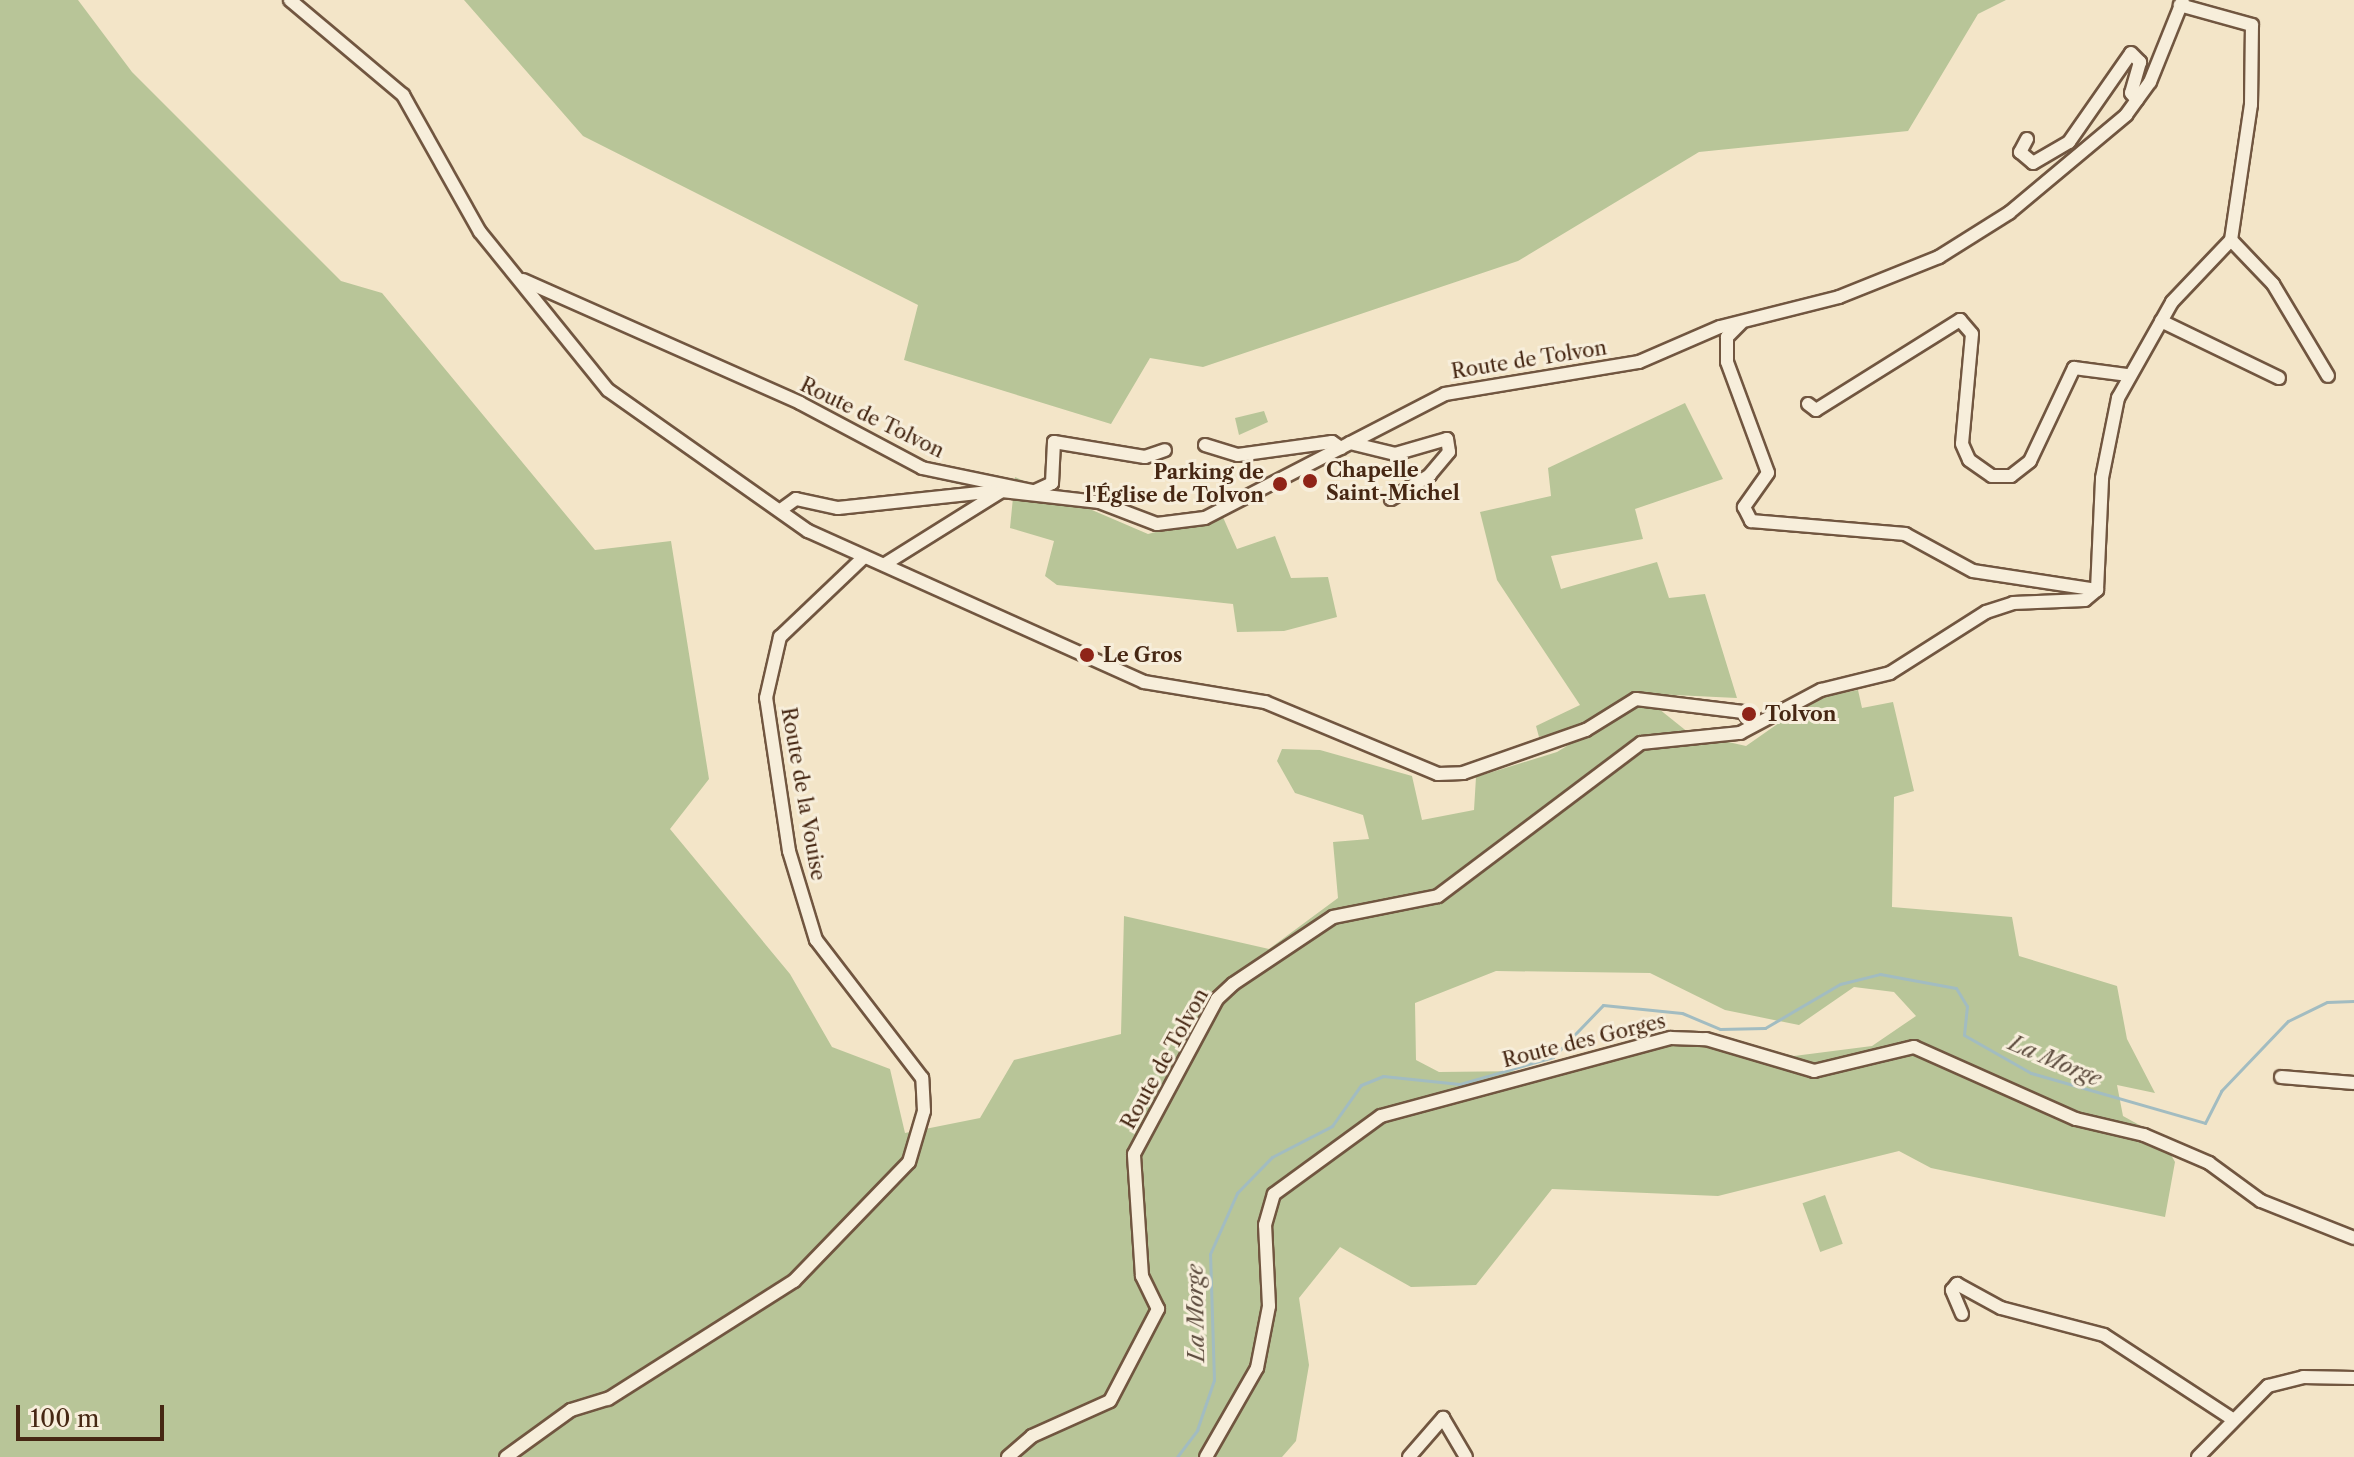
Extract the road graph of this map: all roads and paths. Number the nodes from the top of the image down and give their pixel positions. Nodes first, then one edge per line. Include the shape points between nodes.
1 (290, 0) edge
2 (2182, 3) edge
3 (2137, 100) junction
4 (2027, 139) dead end
5 (2231, 240) junction
6 (523, 280) junction
7 (1748, 319) junction
8 (2161, 321) junction
9 (2127, 375) junction
10 (2328, 376) dead end
11 (2279, 378) dead end
12 (1808, 404) dead end
13 (1205, 445) dead end
14 (1346, 446) junction
15 (1165, 450) dead end
16 (1002, 491) junction
17 (1033, 492) junction
18 (1391, 499) dead end
19 (782, 509) junction
20 (864, 557) junction
21 (885, 564) junction
22 (2097, 590) junction
23 (1754, 725) junction
24 (2281, 1077) dead end
25 (2354, 1083) edge
26 (2354, 1238) edge
27 (1962, 1314) dead end
28 (2354, 1378) edge
29 (2231, 1418) junction
30 (506, 1457) edge
31 (1008, 1457) edge
32 (1206, 1457) edge
33 (1409, 1457) edge
34 (1466, 1457) edge
35 (2198, 1457) edge

1 - 6 street, Route de Tolvon via 403,95 463,207
2 - 3 street, Route de Tolvon
2 - 5 street via 2252,25 2251,105
3 - 4 street via 2131,93 2140,62 2131,53 2069,142 2033,163 2020,152
3 - 7 street, Route de Tolvon via 2102,139 1979,235 1854,292
5 - 8 street
5 - 10 street via 2273,284
6 - 17 street, Route de Tolvon via 800,403 922,468 958,480 1013,482
6 - 19 street via 570,349 634,414
7 - 14 street, Route de Tolvon via 1639,362 1445,394
7 - 22 street via 1727,337 1727,362 1766,457 1768,473 1744,507 1751,521 1905,534 1973,571
8 - 9 street
8 - 11 street
9 - 12 street via 2074,368 2030,461 2011,476 1992,476 1969,460 1962,444 1972,334 1960,320 1816,410
9 - 22 street via 2102,478
13 - 14 street via 1238,455 1332,442
14 - 17 street, Route de Tolvon via 1205,518 1175,524
14 - 18 street via 1395,454 1447,439 1449,452 1430,475
15 - 17 street via 1145,457 1054,442 1052,483
16 - 17 street
16 - 19 street via 838,508 796,499
16 - 21 street
19 - 20 street via 808,531
20 - 21 street
20 - 30 street, Route de la Vouise via 780,637 766,698 805,909 834,971 916,1063 925,1095 917,1142 888,1192 794,1281
21 - 23 street via 1144,682 1265,702 1438,774 1463,773 1586,730 1636,699 1743,712
22 - 23 street via 2085,600 2013,603 1986,612 1890,673 1821,690
23 - 31 street, Route de Tolvon via 1740,733 1641,743 1438,896 1333,917 1217,999 1134,1154 1142,1276 1158,1309 1110,1401 1032,1436
24 - 25 street
26 - 32 street, Route des Gorges via 2261,1201 2196,1158 2076,1119 1914,1047 1814,1071 1706,1039 1671,1038 1381,1116 1274,1194 1265,1225 1269,1306 1257,1368
27 - 29 street via 1952,1290 1957,1284 2001,1308 2104,1335
28 - 29 street via 2303,1377 2268,1386
29 - 35 street
33 - 34 street via 1443,1418

